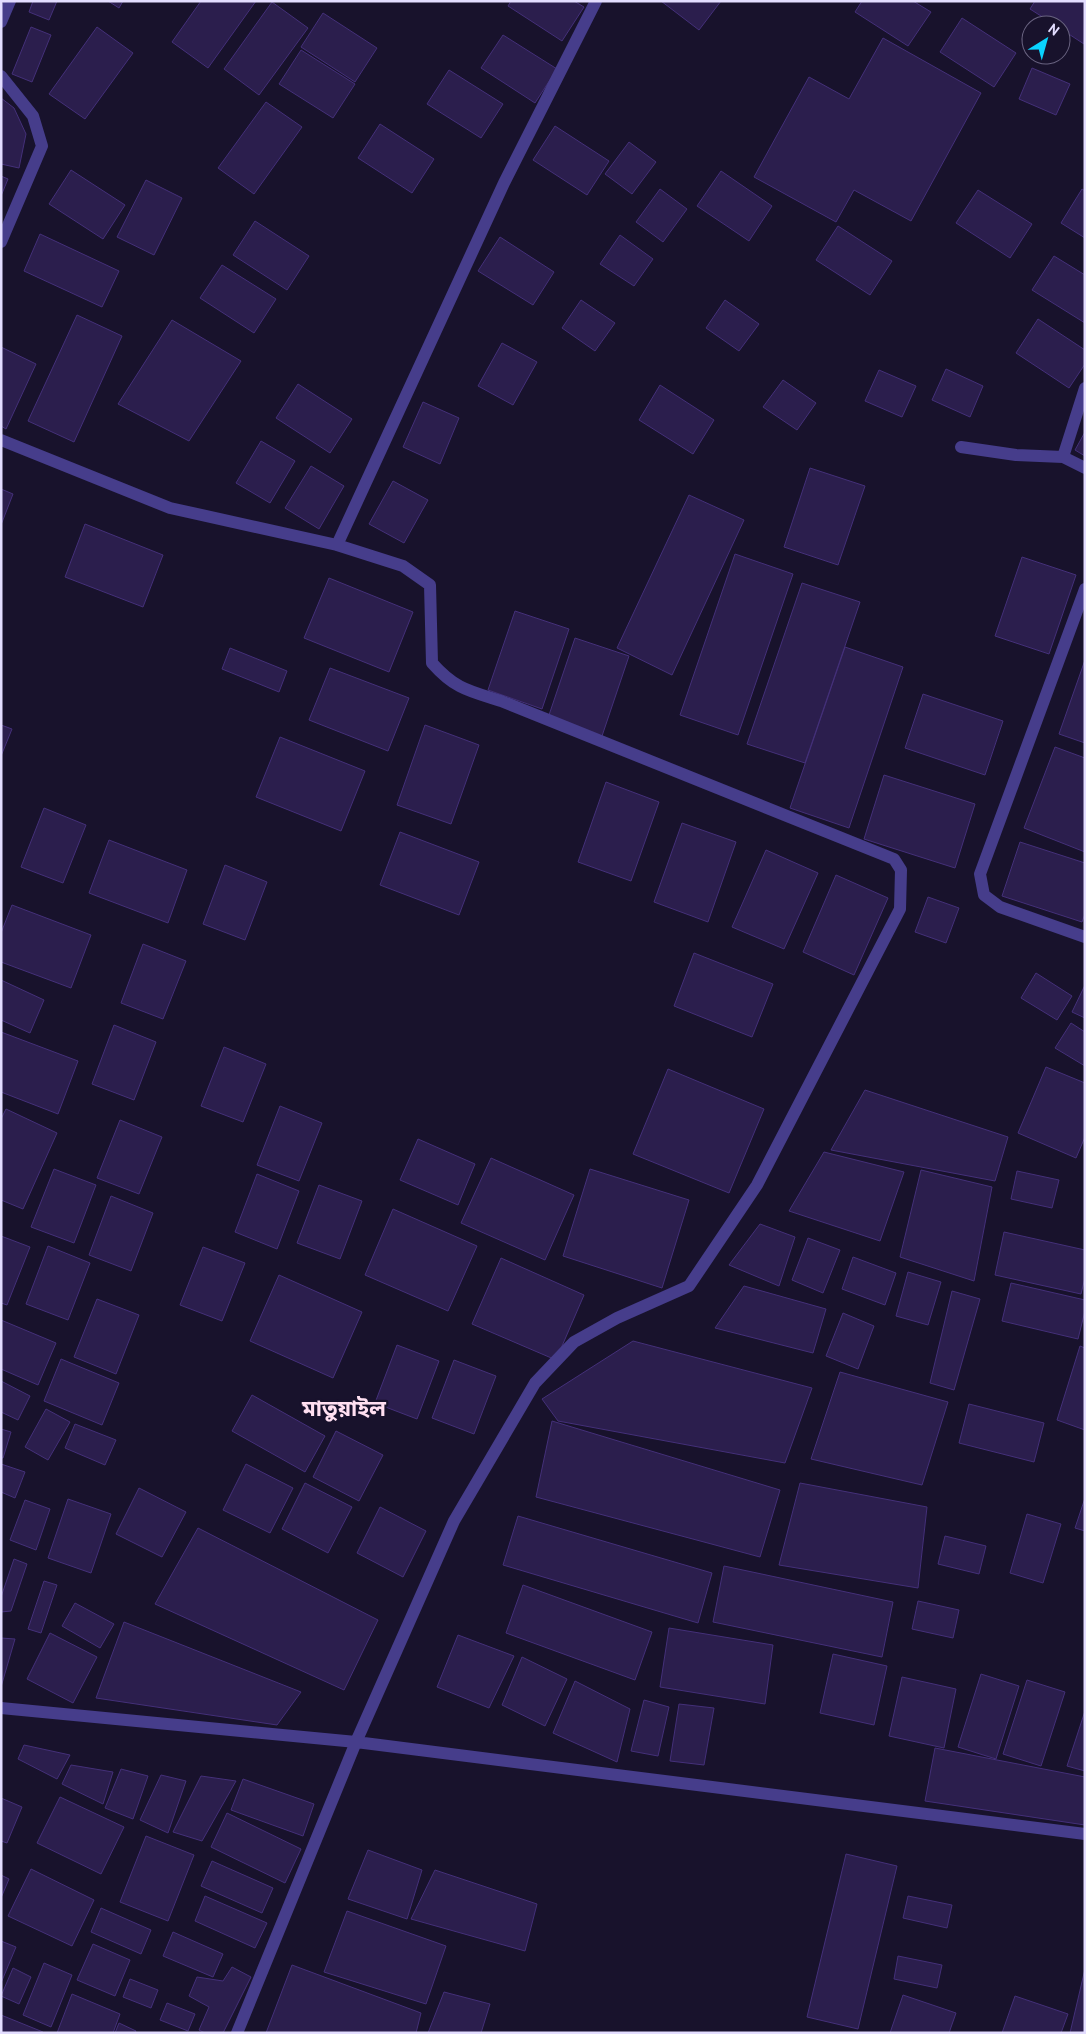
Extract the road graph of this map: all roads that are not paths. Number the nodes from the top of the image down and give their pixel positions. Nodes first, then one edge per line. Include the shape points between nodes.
1 (10, 1) edge
2 (596, 1) edge
3 (1, 22) edge
4 (1, 76) edge
5 (1, 242) edge
6 (1085, 388) edge
7 (1, 440) edge
8 (962, 447) dead end
9 (1063, 457) junction
10 (1085, 468) edge
11 (337, 545) junction
12 (1085, 589) edge
13 (1080, 617) edge
14 (1085, 938) edge
15 (1, 1708) edge
16 (356, 1742) junction
17 (1085, 1834) edge
18 (237, 2033) edge

1 - 3 street
2 - 11 street via 504,183
4 - 5 street via 33,116 42,146
6 - 9 street
7 - 11 street via 170,508
8 - 9 street via 1016,455
9 - 10 street
11 - 16 street via 403,566 430,585 432,663 447,679 464,690 501,701 894,859 901,870 902,886 900,909 757,1185 689,1286 617,1318 574,1342 535,1383 454,1521
12 - 13 street
13 - 14 street via 980,874 984,895 1000,907
15 - 16 street
16 - 17 street
16 - 18 street

